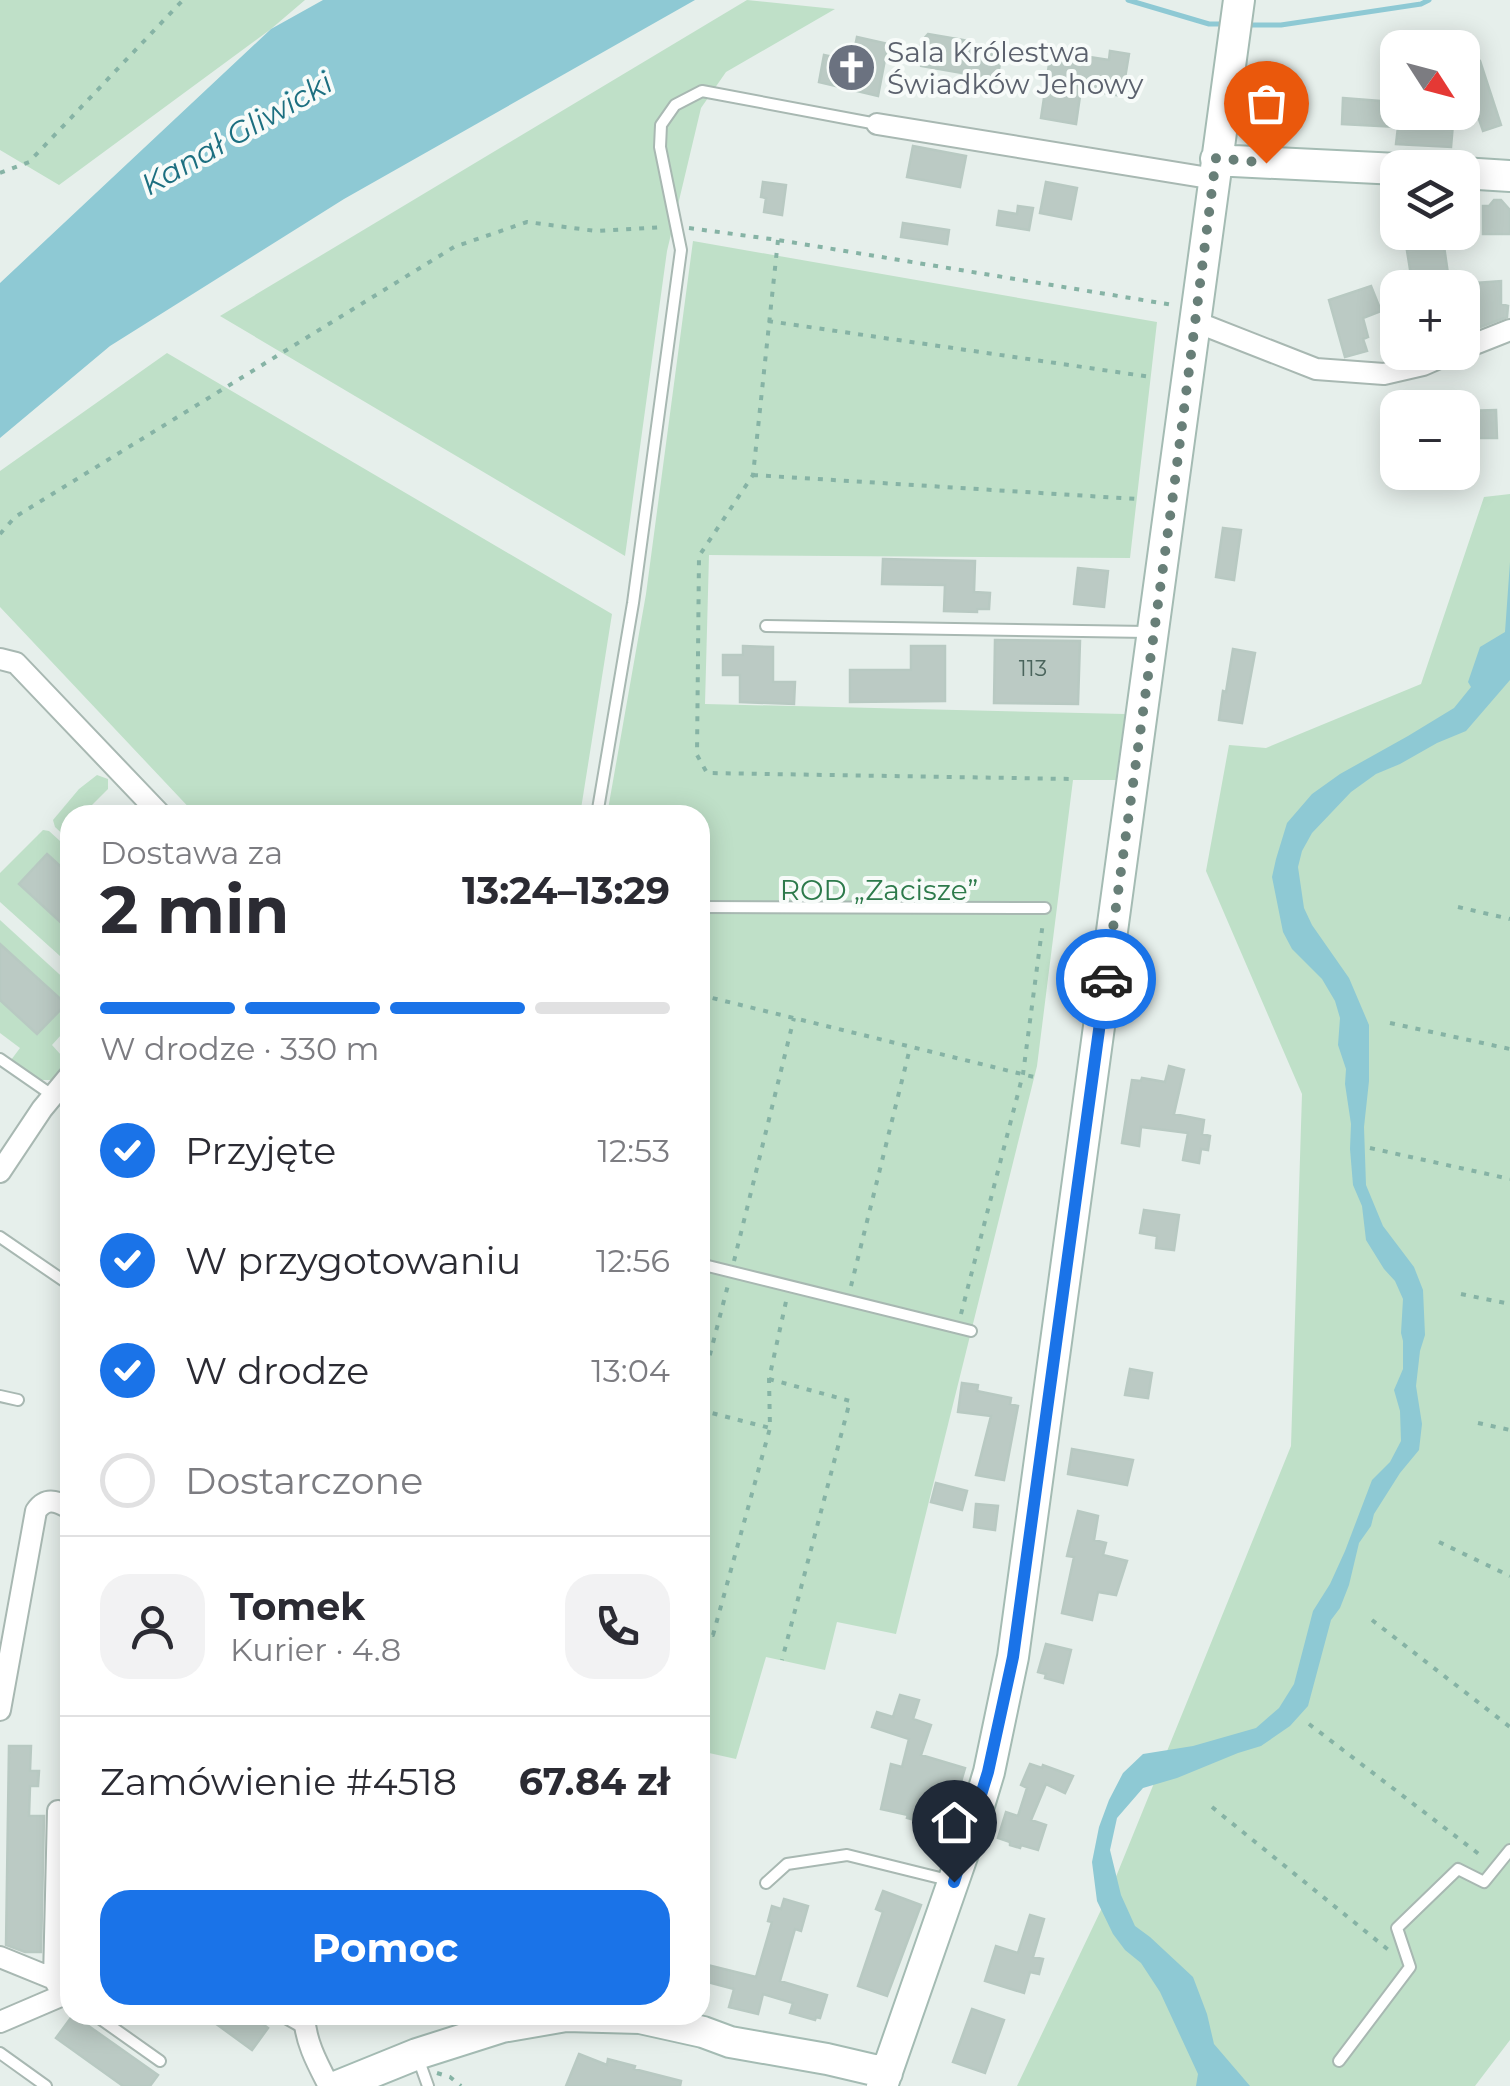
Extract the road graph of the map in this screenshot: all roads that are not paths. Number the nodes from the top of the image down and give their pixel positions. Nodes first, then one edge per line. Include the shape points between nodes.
1 (1239, 3) edge
2 (878, 124) joint
3 (1380, 167) edge
4 (1215, 169) junction
5 (1480, 174) edge
6 (1510, 176) edge
7 (1196, 316) junction
8 (1510, 330) edge
9 (1480, 342) edge
10 (1400, 370) edge
11 (766, 626) dead end
12 (1154, 632) junction
13 (8, 661) edge
14 (152, 805) edge
15 (599, 805) edge
16 (710, 907) edge
17 (1045, 908) road end
18 (0, 1058) edge
19 (60, 1086) edge
20 (52, 1094) junction
21 (0, 1172) edge
22 (0, 1237) edge
23 (710, 1266) edge
24 (60, 1278) edge
25 (971, 1331) dead end
26 (0, 1396) edge
27 (18, 1400) dead end
28 (60, 1504) edge
29 (0, 1710) edge
30 (58, 1811) dead end
31 (60, 1849) edge
32 (1510, 1850) edge
33 (954, 1882) junction
34 (766, 1883) dead end
35 (0, 1958) edge
36 (60, 1988) edge
37 (60, 1990) edge
38 (0, 2022) edge
39 (109, 2025) edge
40 (305, 2025) edge
41 (518, 2025) edge
42 (672, 2025) edge
43 (0, 2053) edge
44 (160, 2061) dead end
45 (1340, 2061) dead end
46 (427, 2064) junction
47 (885, 2080) edge
48 (46, 2086) edge
49 (328, 2086) edge
50 (338, 2086) edge
51 (428, 2086) edge

1 - 4 main road
2 - 4 street
2 - 15 lane via 702,91 675,104 662,125 660,147 681,250
3 - 4 main road via 1233,162
4 - 7 main road
5 - 6 main road
7 - 10 street via 1316,369
7 - 12 main road
8 - 9 street
11 - 12 lane
12 - 33 main road via 1013,1657
13 - 14 street
16 - 17 lane
18 - 20 lane
19 - 20 street
20 - 21 street
22 - 24 lane
23 - 25 lane
26 - 27 lane
28 - 29 street via 50,1501 36,1510
30 - 31 street
32 - 45 lane via 1484,1882 1458,1868 1397,1928 1410,1967
33 - 34 lane via 847,1855 786,1864
33 - 47 main road
35 - 36 street
37 - 38 street
39 - 44 lane
40 - 49 street
41 - 46 main road
42 - 47 main road via 827,2059
43 - 48 lane
46 - 50 main road
46 - 51 lane

